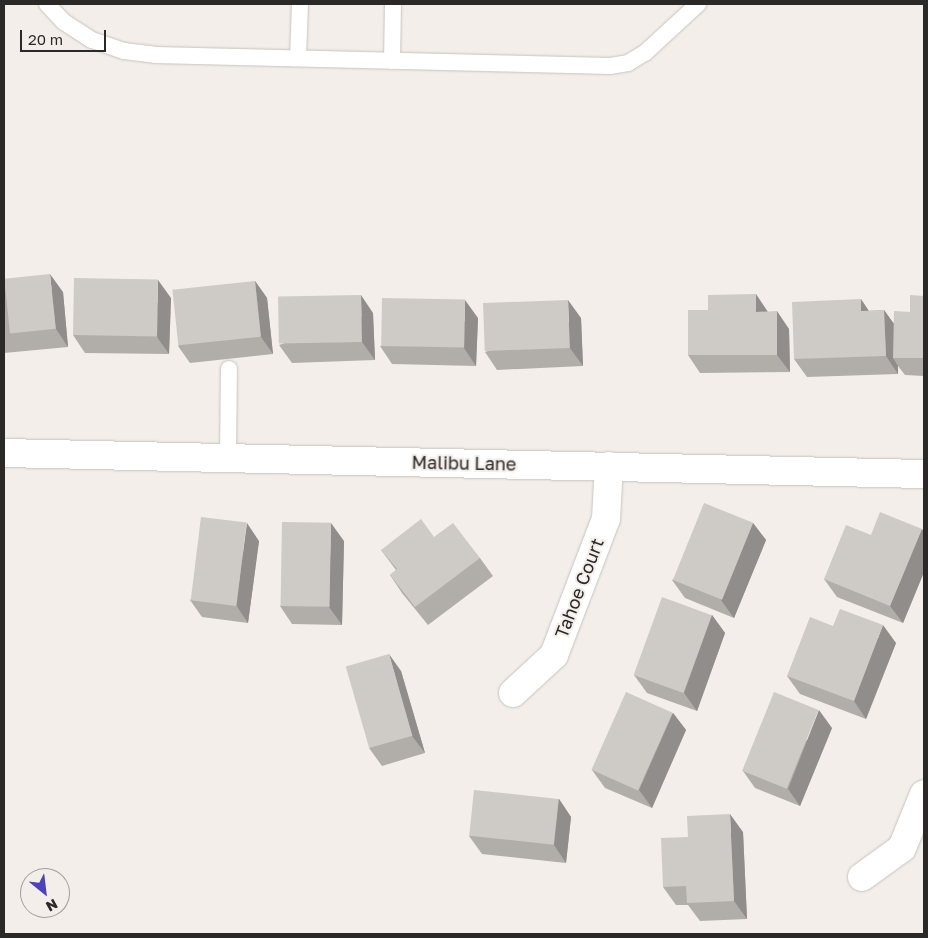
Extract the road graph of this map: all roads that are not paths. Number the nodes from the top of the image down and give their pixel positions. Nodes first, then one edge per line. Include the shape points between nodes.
1 (47, 4) edge
2 (300, 4) edge
3 (393, 4) edge
4 (698, 4) edge
5 (298, 58) junction
6 (392, 61) junction
7 (229, 369) dead end
8 (4, 453) edge
9 (228, 458) junction
10 (609, 466) junction
11 (924, 474) edge
12 (513, 693) dead end
13 (924, 794) edge
14 (862, 877) dead end

1 - 5 lane via 64,22 92,40 124,51 155,55
2 - 5 lane
3 - 6 lane
4 - 6 lane via 646,52 628,63 610,66
5 - 6 lane
7 - 9 lane
8 - 9 street, Malibu Lane
9 - 10 street, Malibu Lane
10 - 11 street, Malibu Lane
10 - 12 street, Tahoe Court via 606,519 554,655
13 - 14 street via 902,848

